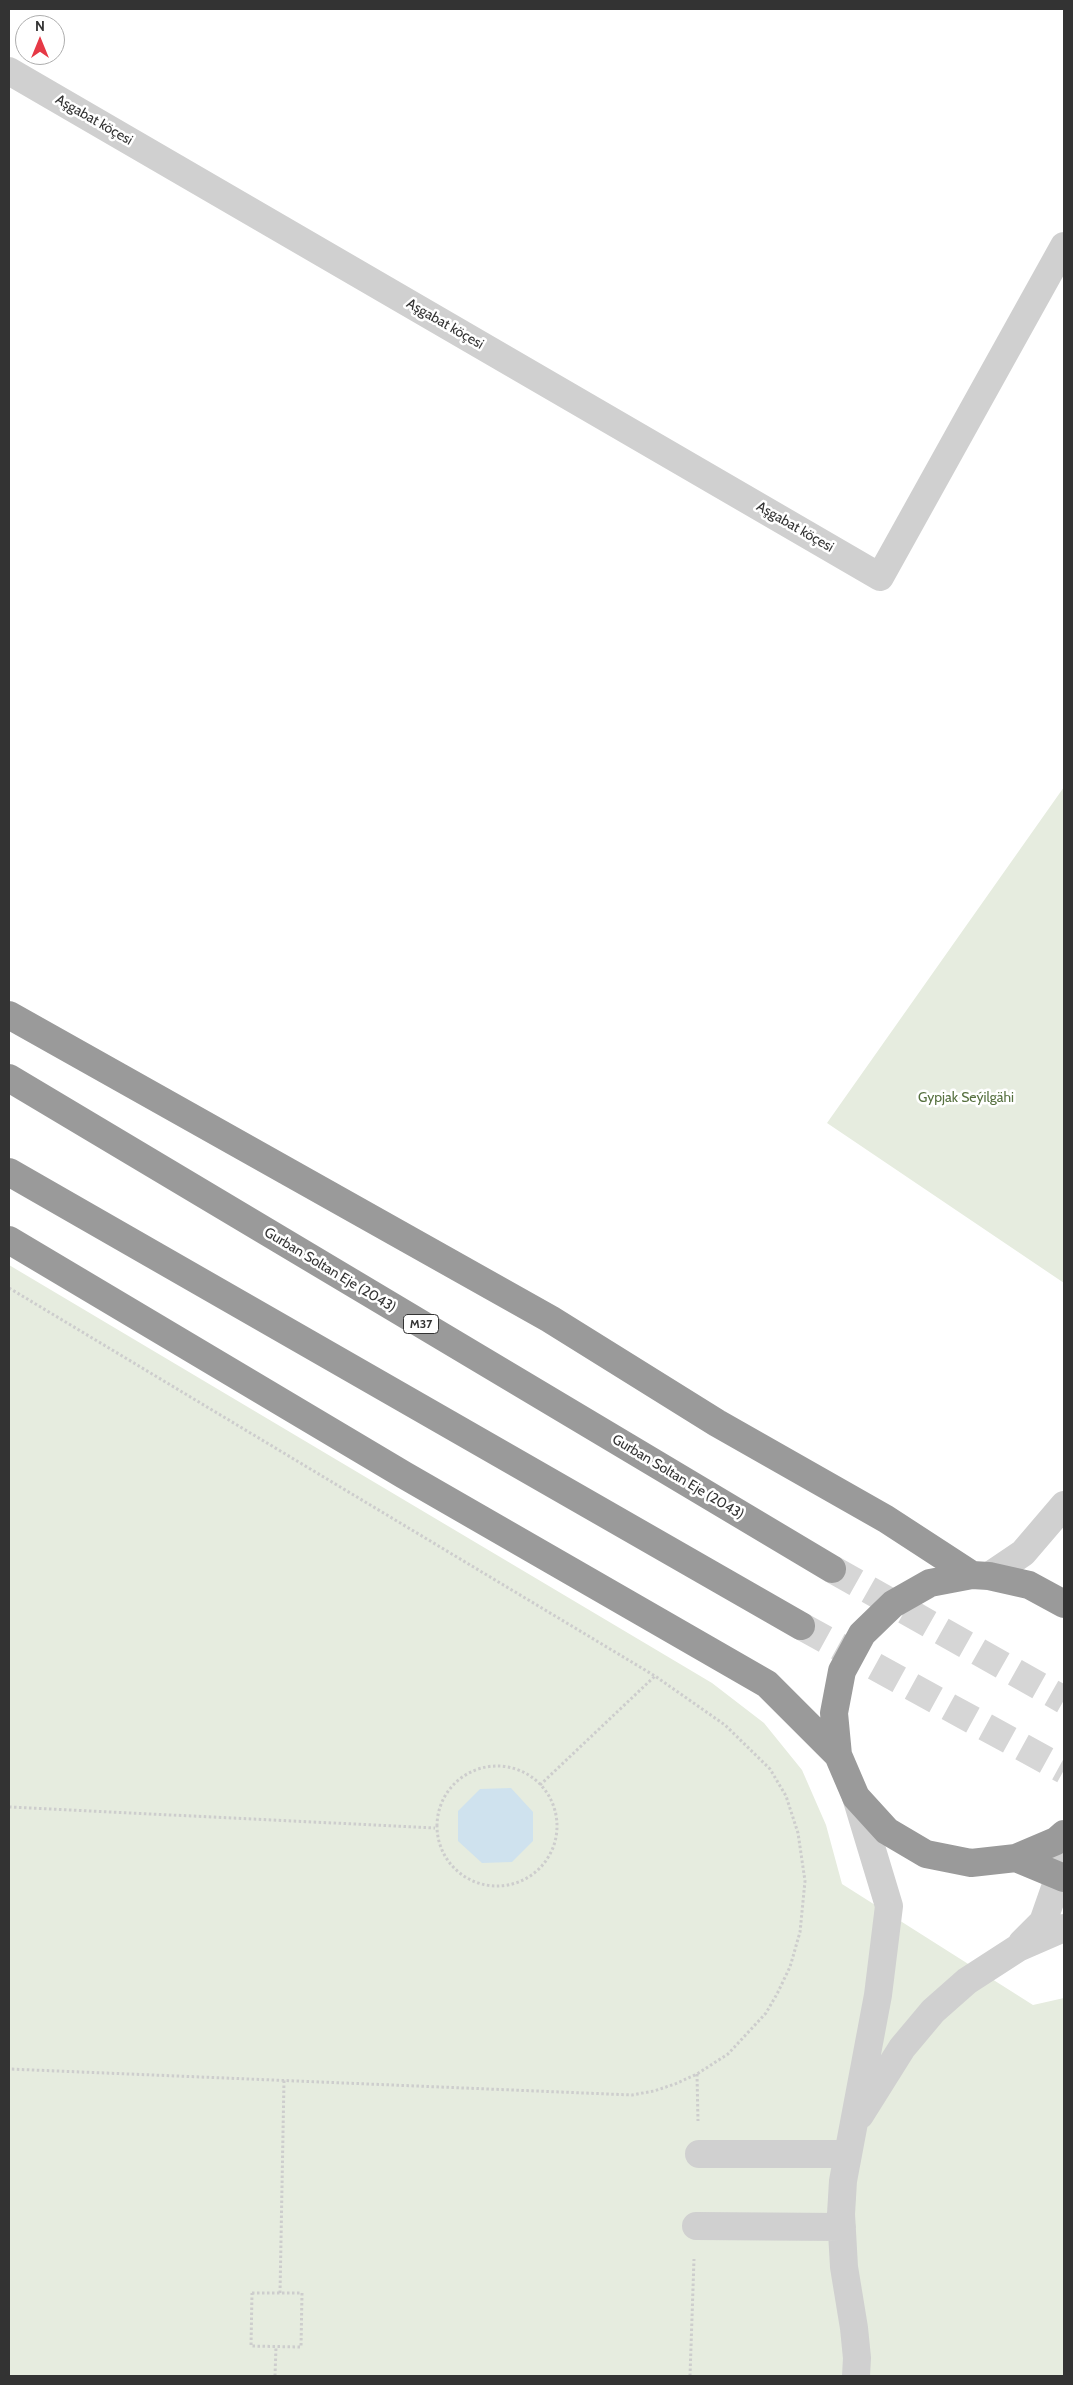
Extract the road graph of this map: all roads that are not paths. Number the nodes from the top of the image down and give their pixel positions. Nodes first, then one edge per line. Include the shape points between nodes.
1 (9, 71) edge
2 (1064, 246) edge
3 (9, 1015) edge
4 (9, 1078) edge
5 (9, 1172) edge
6 (9, 1240) edge
7 (1064, 1505) edge
8 (832, 1569) tunnel mouth
9 (980, 1576) junction
10 (1064, 1604) edge
11 (801, 1626) tunnel mouth
12 (838, 1755) junction
13 (856, 1797) junction
14 (1064, 1834) edge
15 (1016, 1858) junction
16 (1062, 1872) edge
17 (1064, 1928) edge
18 (1018, 1948) junction
19 (849, 2142) junction
20 (699, 2154) dead end
21 (696, 2226) dead end
22 (842, 2227) junction
23 (856, 2376) edge

1 - 2 street, Aşgabat köçesi via 880,577
3 - 9 highway via 550,1319 717,1423
4 - 8 highway, Gurban Soltan Eje (2043) / M37
5 - 11 highway
6 - 12 highway via 404,1475 767,1684
7 - 9 street via 1023,1553
9 - 10 highway via 1029,1584
9 - 12 highway via 930,1583 893,1604 862,1634 842,1671 834,1713
12 - 13 highway
13 - 15 highway via 887,1831 926,1854 971,1863
13 - 19 street via 889,1906 876,2004
14 - 15 highway via 1056,1841
15 - 16 highway
16 - 18 street via 1043,1922
17 - 18 street
18 - 19 street via 967,1981 933,2011 902,2048
19 - 20 street
19 - 22 street via 842,2181
21 - 22 street
22 - 23 street via 844,2267 857,2358

